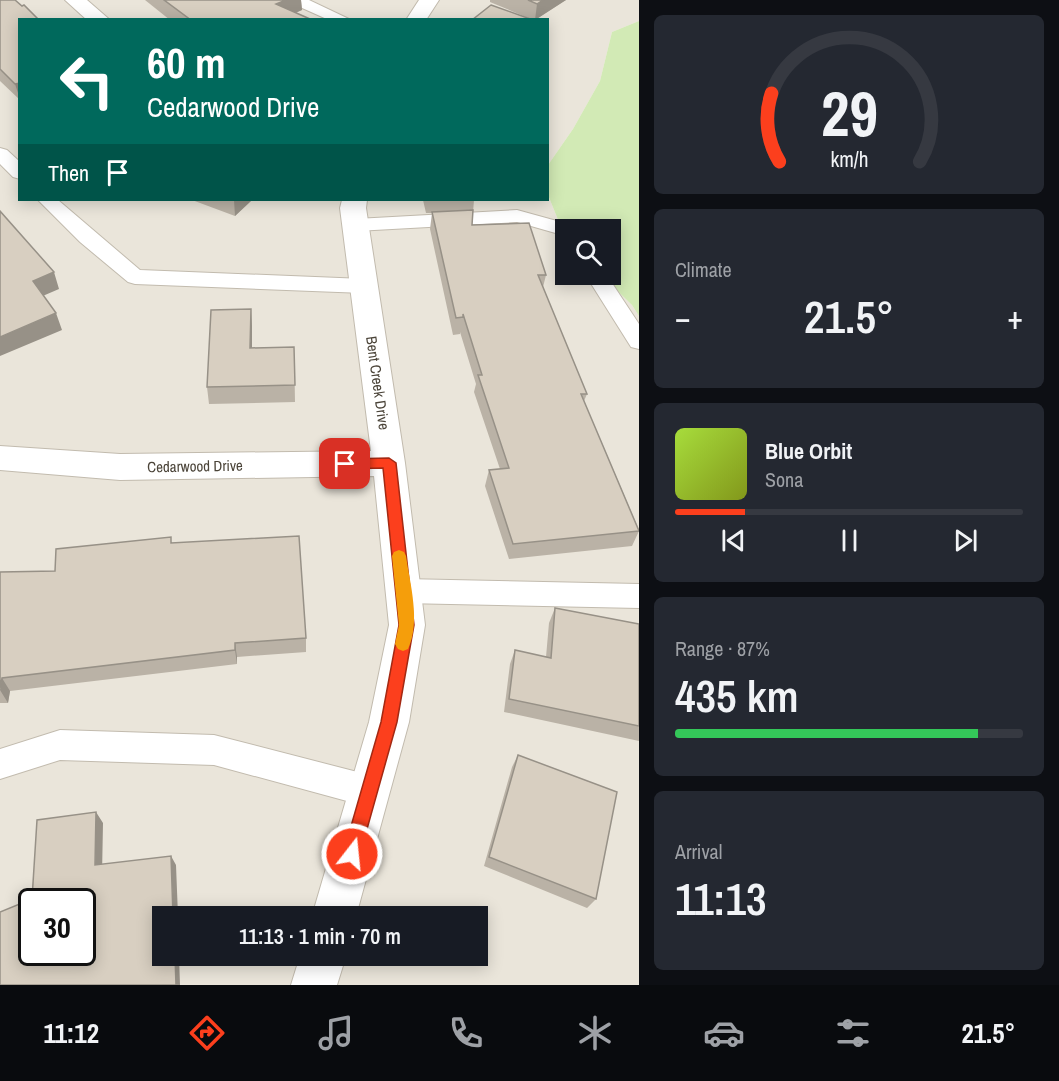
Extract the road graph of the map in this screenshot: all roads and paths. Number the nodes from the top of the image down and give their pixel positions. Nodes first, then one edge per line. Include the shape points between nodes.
1 (75, 0) edge
2 (296, 0) edge
3 (429, 0) edge
4 (98, 18) edge
5 (339, 18) edge
6 (417, 18) edge
7 (0, 154) edge
8 (18, 171) edge
9 (48, 201) edge
10 (355, 212) edge
11 (555, 226) edge
12 (602, 285) edge
13 (364, 286) junction
14 (639, 341) edge
15 (0, 458) edge
16 (389, 463) junction
17 (403, 591) junction
18 (639, 596) edge
19 (0, 764) edge
20 (369, 791) junction
21 (337, 906) edge
22 (320, 966) edge
23 (314, 985) edge

1 - 4 street
2 - 5 lane
3 - 6 street
7 - 8 lane
9 - 13 lane via 135,278
10 - 11 lane via 517,216
10 - 13 street, Bent Creek Drive
12 - 14 lane
13 - 16 street, Bent Creek Drive
15 - 16 street, Cedarwood Drive via 120,467
16 - 17 street, Bent Creek Drive
17 - 18 lane
17 - 20 street, Bent Creek Drive via 406,625 389,722
19 - 20 lane via 60,745 214,750
20 - 21 street, Bent Creek Drive
22 - 23 street

